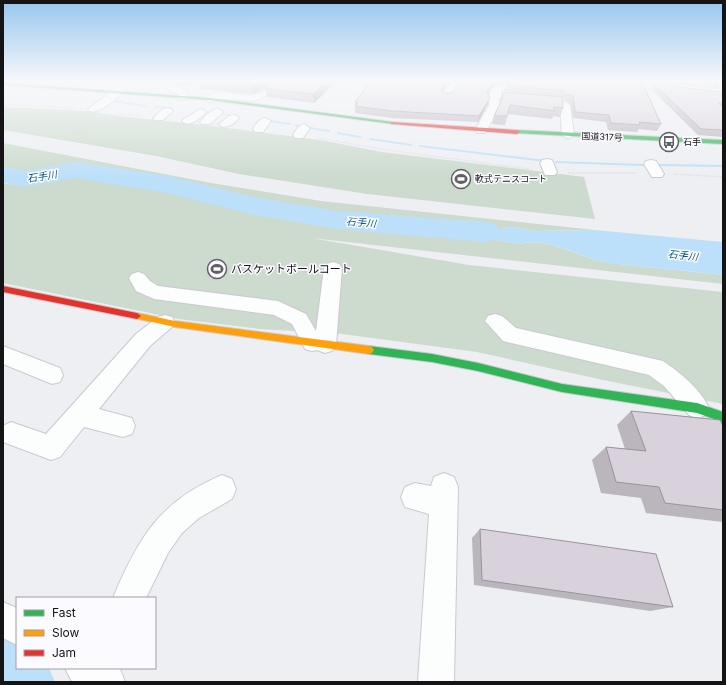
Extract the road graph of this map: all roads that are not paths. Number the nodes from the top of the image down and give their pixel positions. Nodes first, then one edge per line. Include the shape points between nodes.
1 (187, 114) edge
2 (215, 114) edge
3 (323, 114) edge
4 (490, 114) edge
5 (566, 114) edge
6 (174, 116) road end
7 (206, 122) dead end
8 (481, 130) junction
9 (568, 135) junction
10 (723, 142) edge
11 (333, 268) dead end
12 (138, 278) dead end
13 (3, 289) edge
14 (495, 321) dead end
15 (165, 322) junction
16 (319, 344) junction
17 (3, 355) edge
18 (52, 375) dead end
19 (697, 408) junction
20 (79, 415) junction
21 (723, 417) edge
22 (123, 426) dead end
23 (10, 434) dead end
24 (222, 489) dead end
25 (434, 496) dead end
26 (129, 597) edge
27 (3, 618) edge
28 (16, 627) edge
29 (85, 669) edge
30 (107, 682) edge
31 (436, 682) edge

1 - 6 street
2 - 7 street
3 - 8 main road, 国道317号 via 392,123
4 - 8 street
5 - 9 street
8 - 9 main road, 国道317号
9 - 10 main road, 国道317号
11 - 16 street
12 - 16 street via 143,286 154,292 278,308 299,319
13 - 15 main road
14 - 19 street via 510,335 655,367 672,380
15 - 16 main road
15 - 20 street via 143,340
16 - 19 main road via 432,358 478,366 562,388
17 - 18 street
19 - 21 main road
20 - 22 street
20 - 23 street via 51,448
24 - 26 street via 196,502 165,529
25 - 31 street
27 - 28 street
29 - 30 street

